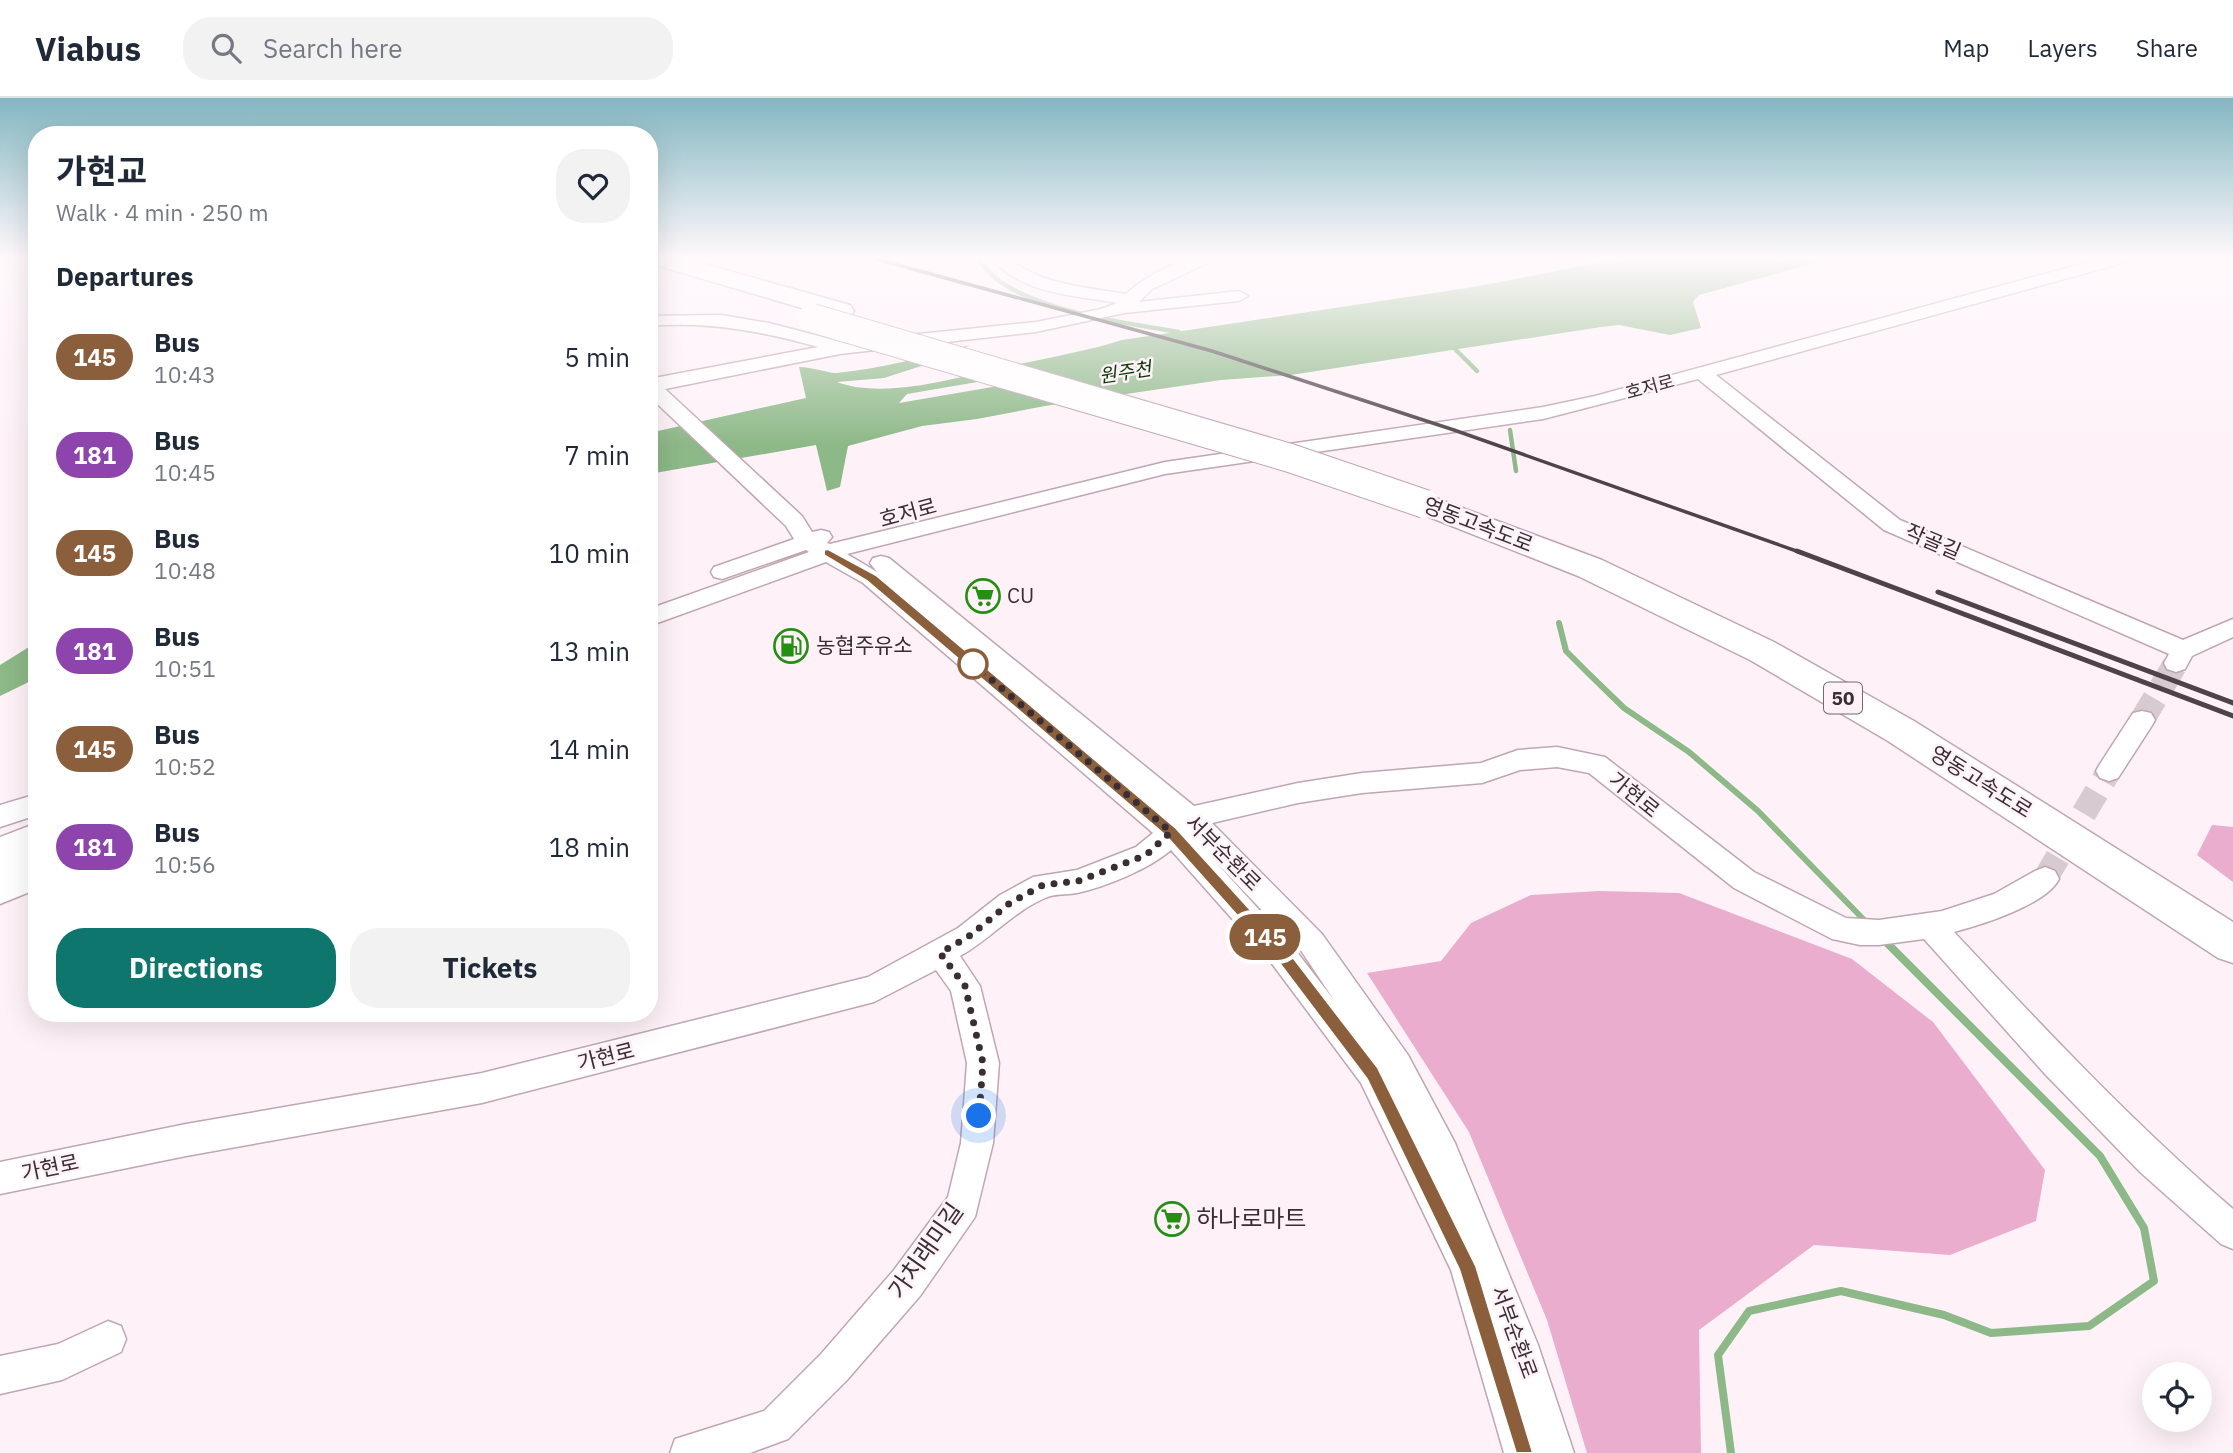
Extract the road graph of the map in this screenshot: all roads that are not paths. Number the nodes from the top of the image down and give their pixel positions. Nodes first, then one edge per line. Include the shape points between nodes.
1 (696, 320) edge
2 (820, 320) edge
3 (874, 320) edge
4 (1068, 320) edge
5 (1894, 320) edge
6 (840, 348) junction
7 (1702, 373) junction
8 (658, 384) edge
9 (658, 394) edge
10 (1165, 468) junction
11 (1438, 500) junction
12 (919, 526) junction
13 (828, 543) junction
14 (780, 570) junction
15 (879, 572) junction
16 (658, 606) edge
17 (658, 606) edge
18 (2233, 627) edge
19 (2142, 720) tunnel mouth
20 (2109, 771) tunnel mouth
21 (28, 807) edge
22 (0, 816) edge
23 (1180, 825) junction
24 (28, 837) edge
25 (0, 848) edge
26 (28, 858) edge
27 (0, 869) edge
28 (2045, 879) tunnel mouth
29 (28, 881) edge
30 (0, 892) edge
31 (2233, 916) edge
32 (1919, 928) junction
33 (2233, 945) edge
34 (940, 953) junction
35 (0, 1178) edge
36 (2233, 1232) edge
37 (108, 1339) dead end
38 (0, 1375) edge
39 (689, 1453) edge
40 (1523, 1453) edge
41 (1555, 1453) edge

1 - 6 street via 791,332
2 - 11 highway, 영동고속도로 / 50, bridge
3 - 11 highway, 영동고속도로 / 50 via 1371,466
4 - 6 street
5 - 7 street, 호저로
6 - 8 street
7 - 10 street, 호저로 via 1543,413
7 - 18 street, 작골길 via 1892,525 2180,657
9 - 13 street via 794,521
10 - 12 street, 호저로
10 - 13 street, 호저로 via 1057,477 935,505
11 - 31 highway, 영동고속도로 / 50 via 1598,552 1773,632 1904,707
11 - 33 highway, 영동고속도로 / 50 via 1762,651 1901,731
12 - 13 street, 호저로
12 - 15 street via 895,546
13 - 14 street, 호저로
13 - 15 street, 서부순환로
13 - 16 street, 호저로
14 - 15 street
14 - 17 street, 호저로
15 - 23 street, 서부순환로
19 - 20 street
21 - 22 street
23 - 32 street, 가현로 via 1298,793 1482,773 1518,761 1557,757 1596,764 1744,880 1842,930
23 - 34 street, 가현로 via 1146,855 1078,881 1043,885
23 - 40 street, 서부순환로 via 1372,1073 1467,1266
23 - 41 street, 서부순환로 via 1312,943 1397,1065 1439,1143 1480,1241
24 - 25 street
26 - 27 street
28 - 32 street, 가현로 via 1997,905
29 - 30 street
32 - 36 street via 2152,1161
34 - 35 street, 가현로 via 874,989 482,1088
34 - 39 street, 가치래미길 via 965,986 983,1063 977,1143 963,1205 907,1283 775,1426
37 - 38 street via 62,1362

